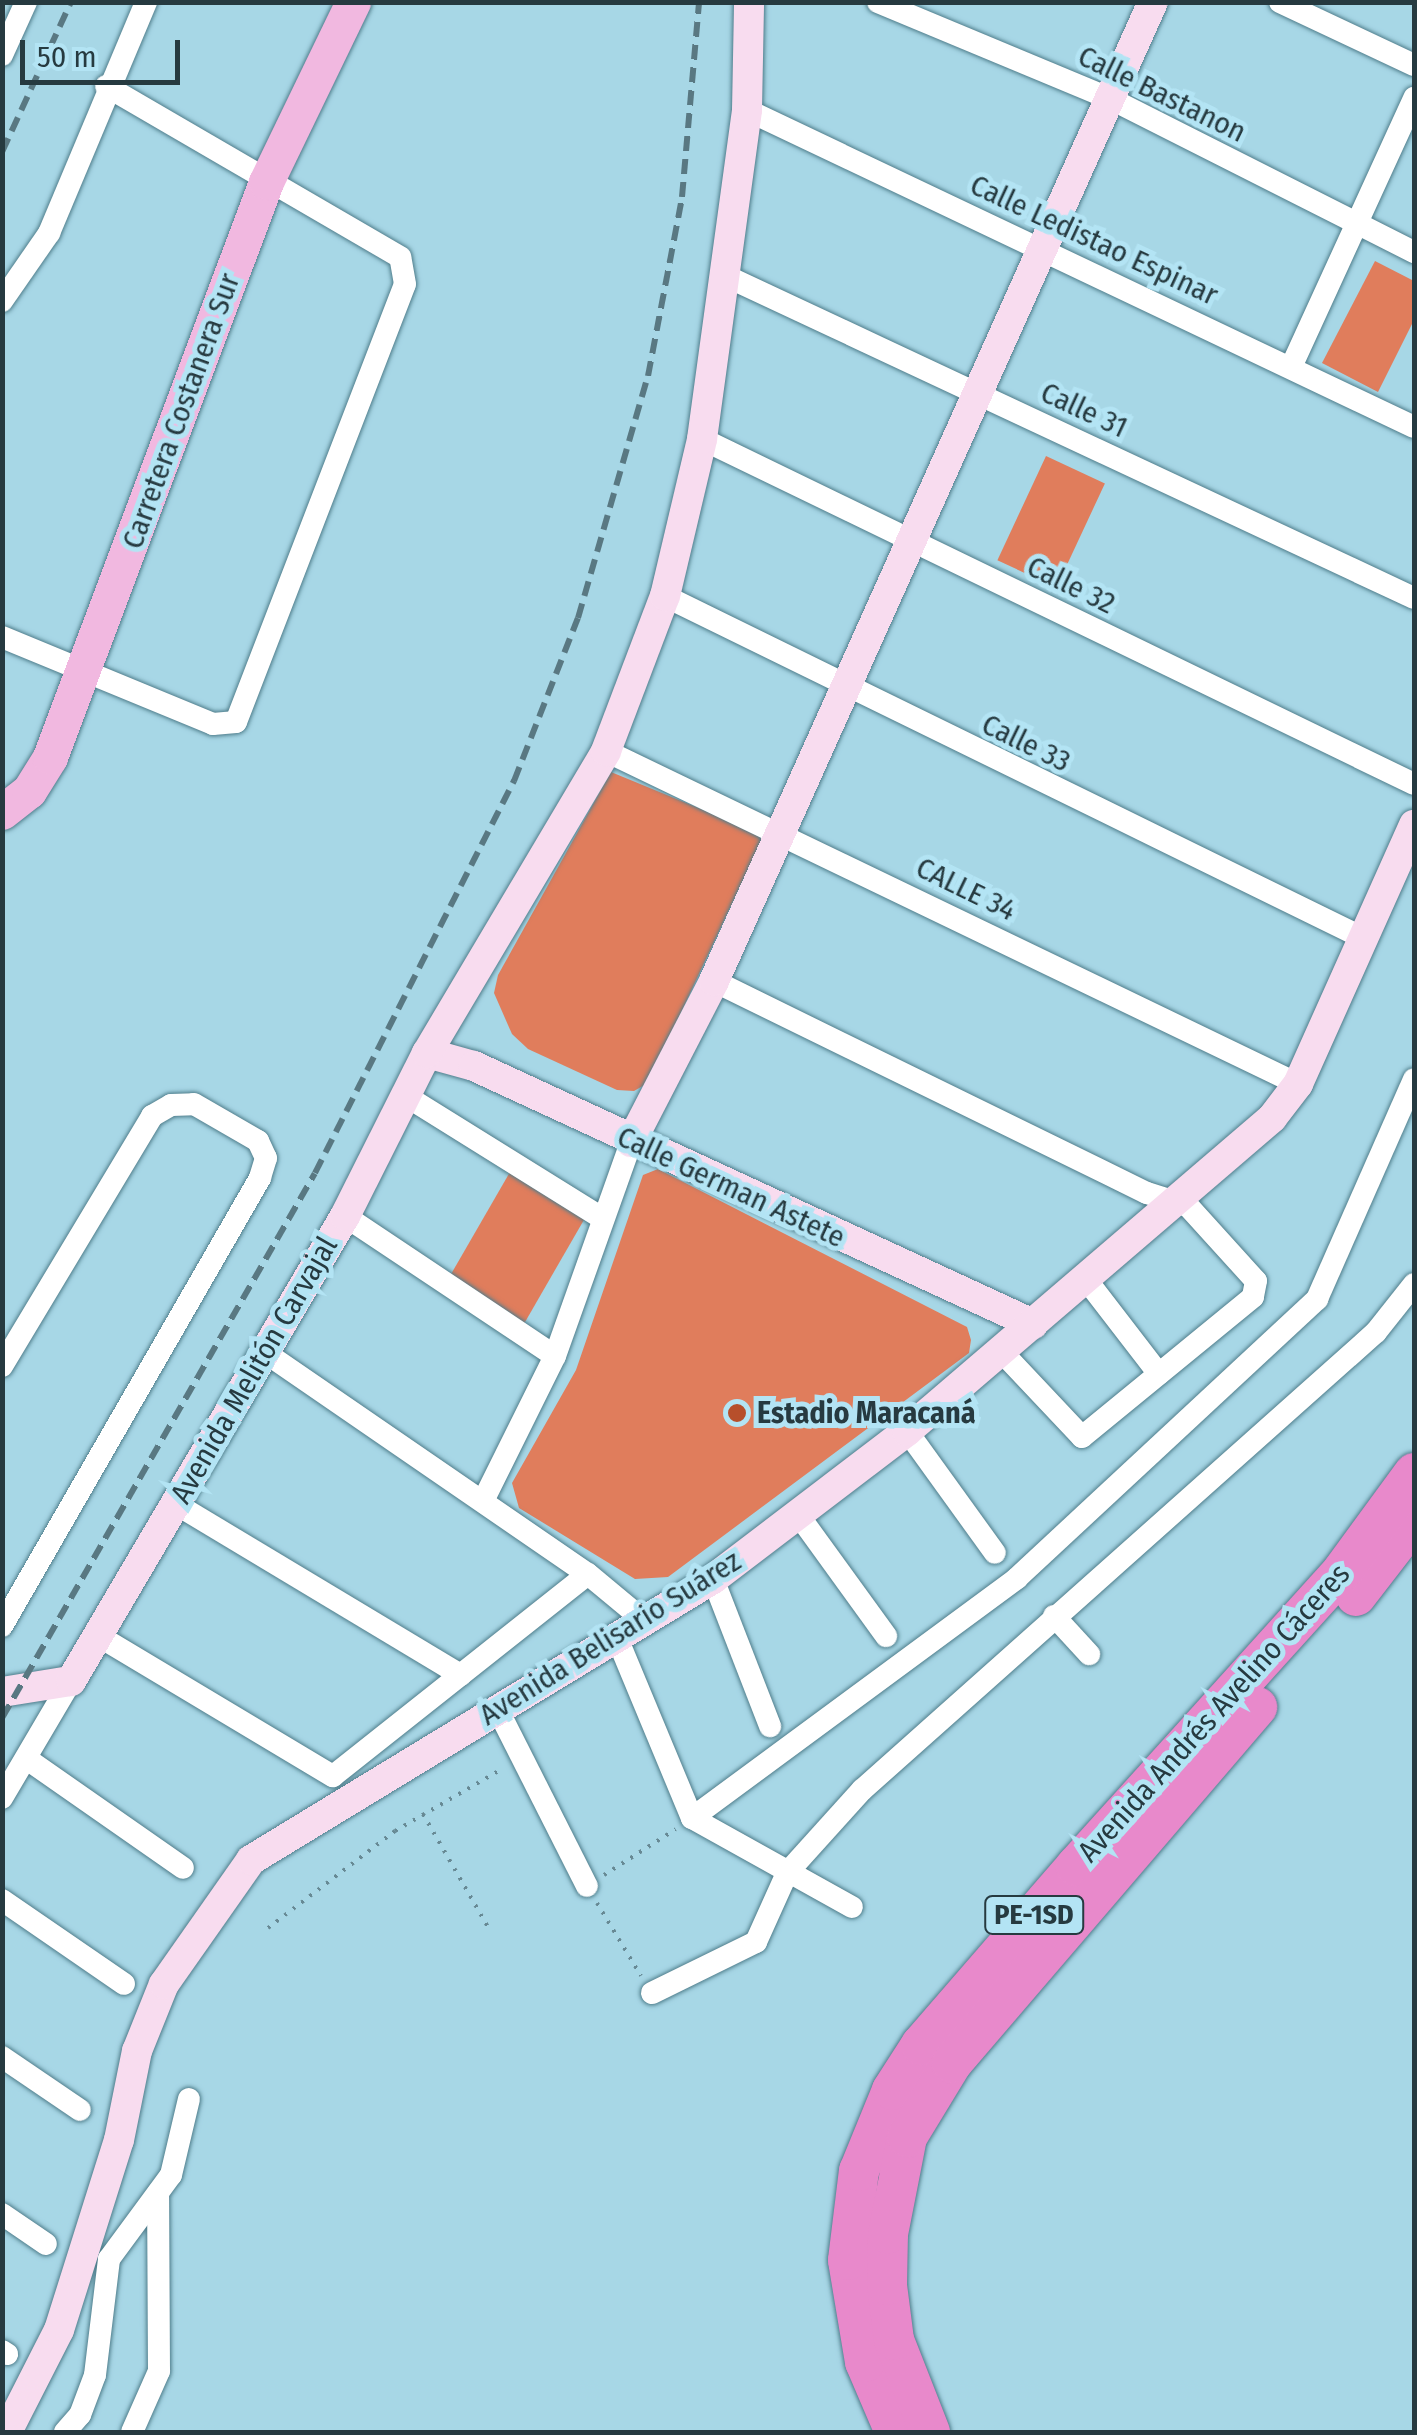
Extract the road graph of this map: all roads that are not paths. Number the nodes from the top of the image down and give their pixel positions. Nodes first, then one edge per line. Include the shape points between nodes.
1 (26, 2) edge
2 (146, 2) edge
3 (353, 2) edge
4 (750, 2) edge
5 (878, 2) edge
6 (1153, 2) edge
7 (1280, 2) edge
8 (2, 55) edge
9 (1414, 64) edge
10 (106, 86) junction
11 (1109, 98) junction
12 (1414, 98) edge
13 (747, 110) junction
14 (266, 182) junction
15 (1356, 224) junction
16 (1040, 248) junction
17 (1414, 252) edge
18 (728, 276) junction
19 (2, 301) edge
20 (1292, 366) junction
21 (975, 392) junction
22 (1414, 427) edge
23 (702, 438) junction
24 (909, 540) junction
25 (664, 596) junction
26 (1414, 598) edge
27 (2, 636) edge
28 (84, 670) junction
29 (846, 690) junction
30 (606, 751) junction
31 (1414, 784) edge
32 (2, 812) edge
33 (1414, 825) edge
34 (780, 832) junction
35 (1365, 939) junction
36 (714, 981) junction
37 (427, 1054) junction
38 (1414, 1079) edge
39 (1298, 1084) junction
40 (406, 1096) junction
41 (632, 1142) junction
42 (1172, 1201) junction
43 (345, 1216) junction
44 (602, 1218) junction
45 (1085, 1278) junction
46 (1414, 1284) edge
47 (1033, 1324) junction
48 (263, 1352) junction
49 (1002, 1352) junction
50 (555, 1356) junction
51 (2, 1366) edge
52 (1158, 1374) junction
53 (908, 1430) junction
54 (1414, 1473) edge
55 (483, 1500) junction
56 (176, 1504) junction
57 (797, 1513) junction
58 (1414, 1521) edge
59 (995, 1553) dead end
60 (588, 1574) junction
61 (713, 1579) junction
62 (1054, 1616) junction
63 (641, 1618) junction
64 (2, 1626) edge
65 (97, 1636) junction
66 (886, 1636) dead end
67 (617, 1638) junction
68 (1090, 1654) dead end
69 (461, 1676) junction
70 (71, 1681) junction
71 (2, 1692) edge
72 (498, 1710) junction
73 (770, 1726) dead end
74 (27, 1759) junction
75 (2, 1798) edge
76 (692, 1818) junction
77 (182, 1868) dead end
78 (787, 1874) junction
79 (587, 1886) road end
80 (2, 1900) edge
81 (852, 1907) dead end
82 (124, 1984) dead end
83 (652, 1992) road end
84 (2, 2058) edge
85 (190, 2098) dead end
86 (80, 2110) dead end
87 (158, 2193) junction
88 (2, 2214) edge
89 (46, 2244) dead end
90 (7, 2432) edge
91 (66, 2432) edge
92 (132, 2432) edge
93 (895, 2432) edge
94 (930, 2432) edge

1 - 8 street
2 - 10 street
3 - 14 main road, Carretera Costanera Sur
4 - 13 street, Avenida Melitón Carvajal
5 - 11 street, Calle Bastanon
6 - 11 street
7 - 9 street
10 - 14 street
10 - 19 street via 49,234
11 - 15 street, Calle Bastanon
11 - 16 street
12 - 15 street
13 - 16 street, Calle Ledistao Espinar
13 - 18 street, Avenida Melitón Carvajal
14 - 28 main road, Carretera Costanera Sur
14 - 28 street via 400,257 404,284 236,722 213,724
15 - 17 street, Calle Bastanon
15 - 20 street
16 - 20 street, Calle Ledistao Espinar
16 - 21 street
18 - 21 street, Calle 31
18 - 23 street, Avenida Melitón Carvajal
20 - 22 street, Calle Ledistao Espinar
21 - 24 street
21 - 26 street, Calle 31
23 - 24 street, Calle 32
23 - 25 street, Avenida Melitón Carvajal
24 - 29 street
24 - 31 street, Calle 32
25 - 29 street, Calle 33
25 - 30 street, Avenida Melitón Carvajal
27 - 28 street
28 - 32 main road, Carretera Costanera Sur via 50,757 28,791
29 - 34 street
29 - 35 street, Calle 33
30 - 34 street, CALLE 34
30 - 37 street, Avenida Melitón Carvajal
33 - 35 street, Avenida Belisario Suárez
34 - 36 street
34 - 39 street, CALLE 34
35 - 39 street, Avenida Belisario Suárez
36 - 41 street
36 - 42 street
37 - 40 street, Avenida Melitón Carvajal
37 - 41 street, Calle German Astete via 474,1066
38 - 76 street via 1316,1299 1017,1578
39 - 42 street, Avenida Belisario Suárez via 1272,1118
40 - 43 street, Avenida Melitón Carvajal
40 - 44 street
41 - 44 street
41 - 47 street, Calle German Astete
42 - 45 street, Avenida Belisario Suárez
42 - 52 street via 1188,1206 1256,1281 1258,1292
43 - 48 street, Avenida Melitón Carvajal
43 - 50 street
44 - 50 street
45 - 47 street, Avenida Belisario Suárez
45 - 52 street
46 - 62 street via 1376,1332
47 - 49 street, Avenida Belisario Suárez
48 - 55 street
48 - 56 street, Avenida Melitón Carvajal
49 - 52 street via 1082,1437
49 - 53 street, Avenida Belisario Suárez
50 - 55 street
51 - 64 street via 152,1116 170,1105 194,1104 258,1141 266,1158 260,1178
53 - 57 street, Avenida Belisario Suárez
53 - 59 street
54 - 93 highway, Avenida Andrés Avelino Cáceres / PE-1SD via 1343,1570 1076,1866 922,2045 892,2090 859,2171 848,2260 866,2362
55 - 60 street
56 - 65 street, Avenida Melitón Carvajal
56 - 69 street
57 - 61 street, Avenida Belisario Suárez
57 - 66 street
58 - 94 highway, Avenida Andrés Avelino Cáceres / PE-1SD via 1362,1589 1099,1884 952,2063 907,2137 888,2234 886,2285 894,2340
60 - 63 street
60 - 69 street
61 - 63 street, Avenida Belisario Suárez
61 - 73 street
62 - 68 street
62 - 78 street via 862,1790
63 - 67 street, Avenida Belisario Suárez
65 - 69 street via 333,1776
65 - 70 street, Avenida Melitón Carvajal
67 - 72 street, Avenida Belisario Suárez
67 - 76 street
70 - 71 street
70 - 74 street, Avenida Melitón Carvajal
72 - 79 street
72 - 90 street, Avenida Belisario Suárez via 251,1860 164,1984 137,2051 118,2140 59,2330
74 - 75 street, Avenida Melitón Carvajal
74 - 77 street
76 - 78 street
78 - 81 street
78 - 83 street via 756,1942
80 - 82 street
84 - 86 street
85 - 87 street via 170,2175
87 - 91 street via 109,2259 95,2376
87 - 92 street via 159,2371
88 - 89 street

